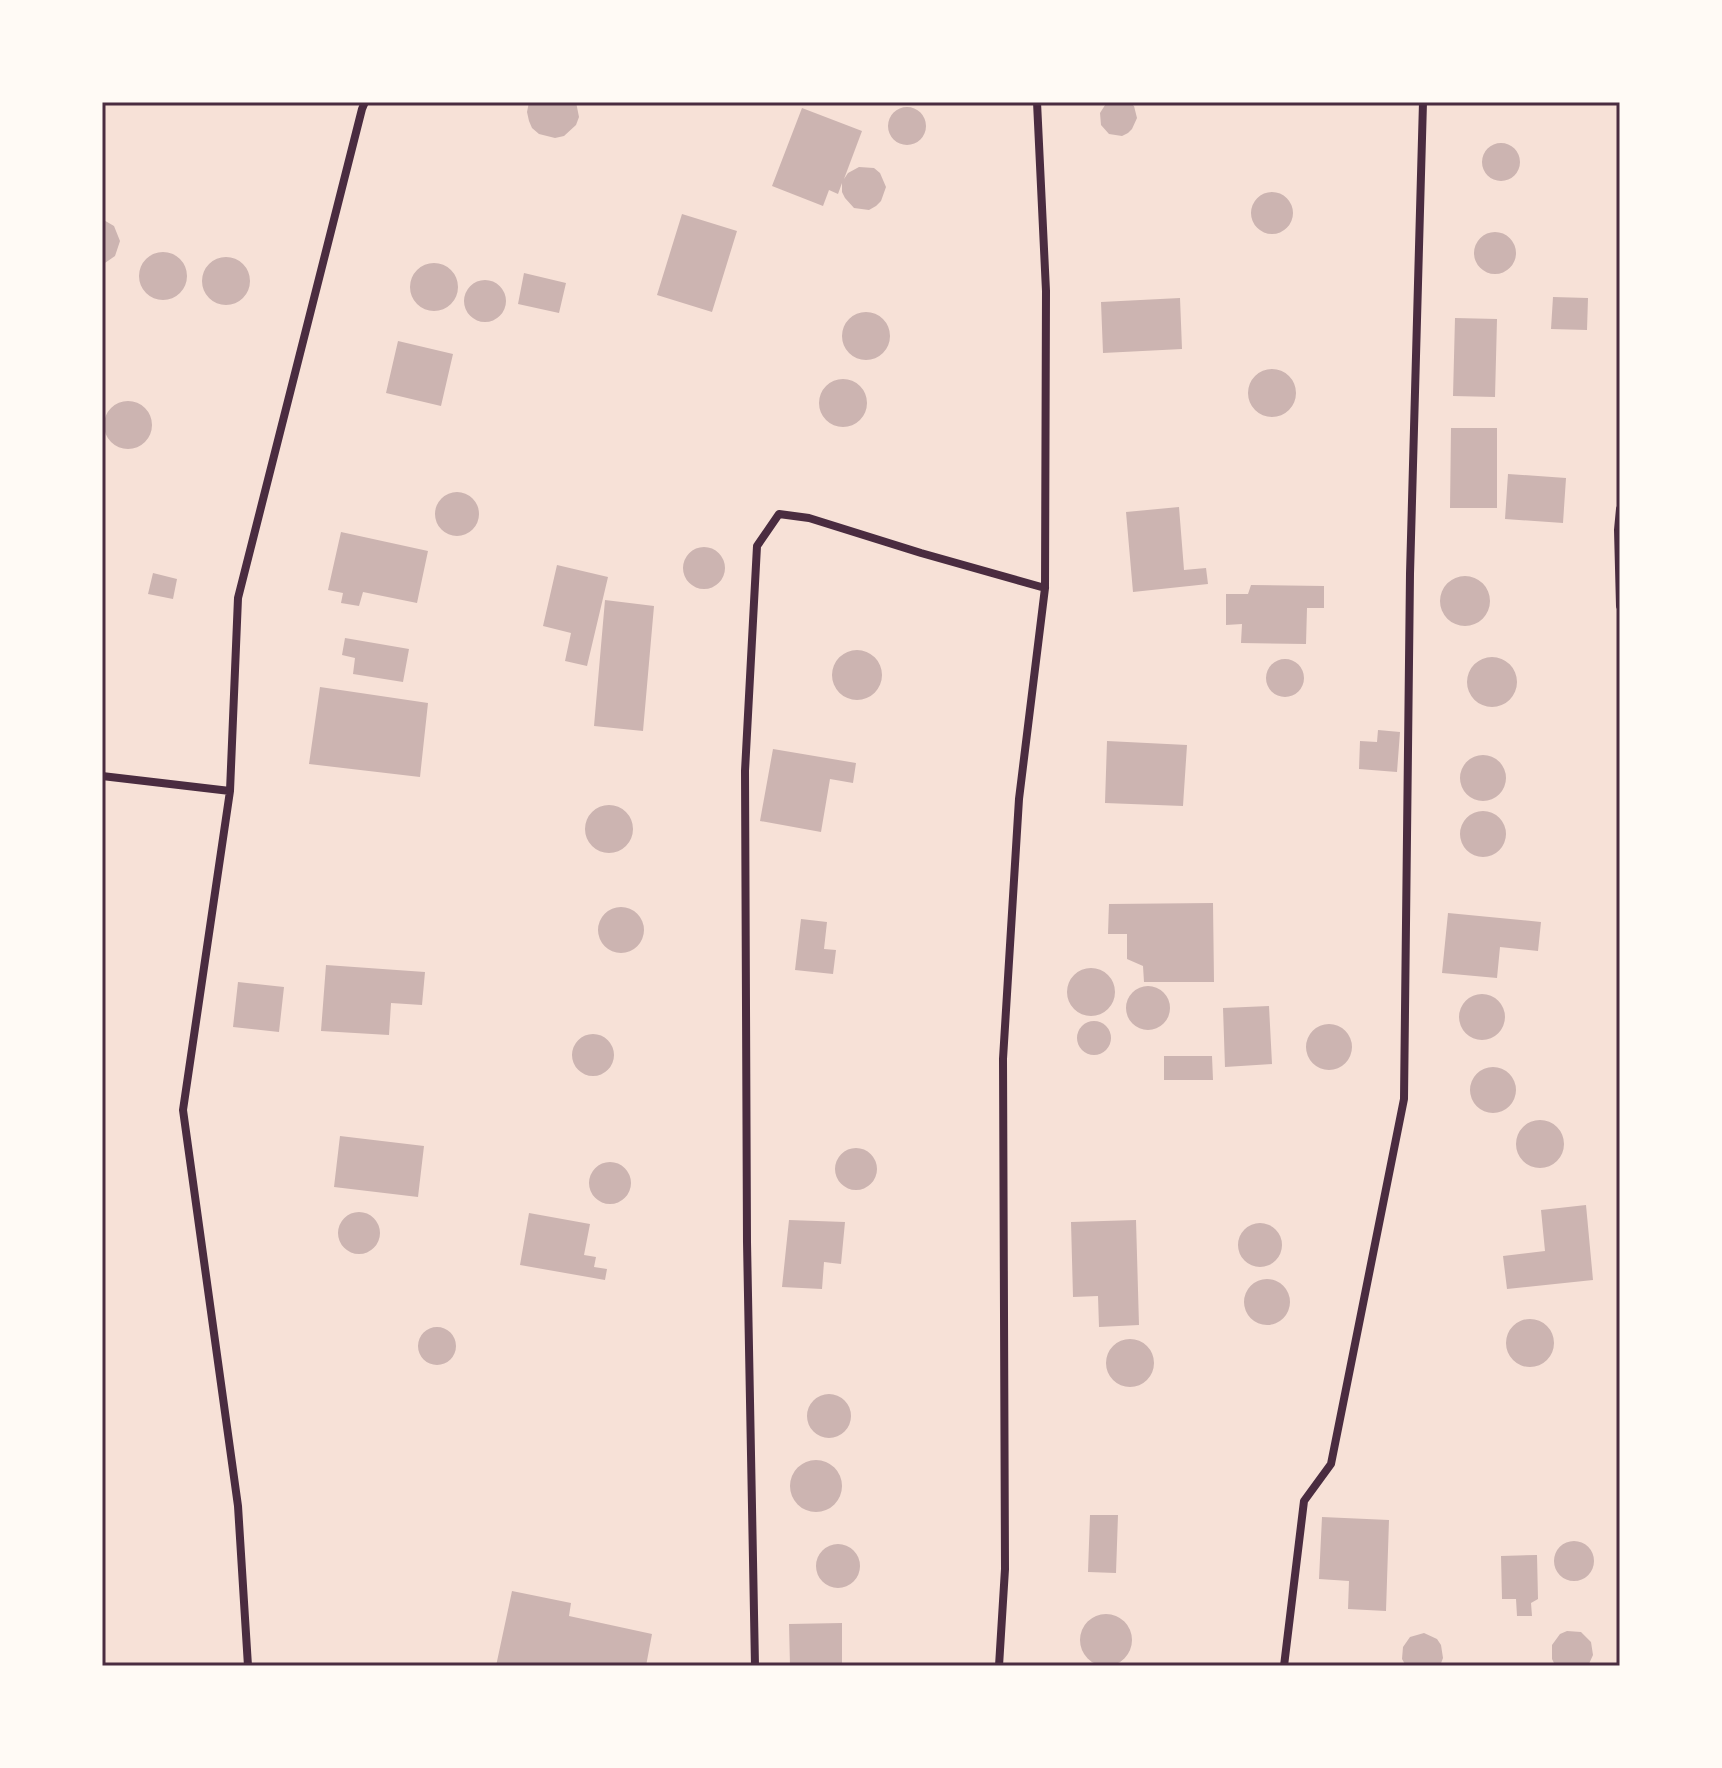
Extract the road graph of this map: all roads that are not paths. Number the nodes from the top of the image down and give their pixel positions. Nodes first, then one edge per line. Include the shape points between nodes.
1 (365, 102) edge
2 (1037, 102) edge
3 (1423, 102) edge
4 (1620, 509) edge
5 (1045, 588) junction
6 (1620, 606) edge
7 (102, 776) edge
8 (230, 791) junction
9 (248, 1666) edge
10 (755, 1666) edge
11 (999, 1666) edge
12 (1284, 1666) edge

1 - 8 street via 238,598
2 - 5 street via 1046,291
3 - 12 street via 1410,574 1404,1099 1331,1464 1304,1501
4 - 6 street
5 - 10 street via 809,518 779,514 757,546 745,771
5 - 11 street via 1019,799 1003,1059 1005,1569
7 - 8 street
8 - 9 street via 183,1110 238,1506

